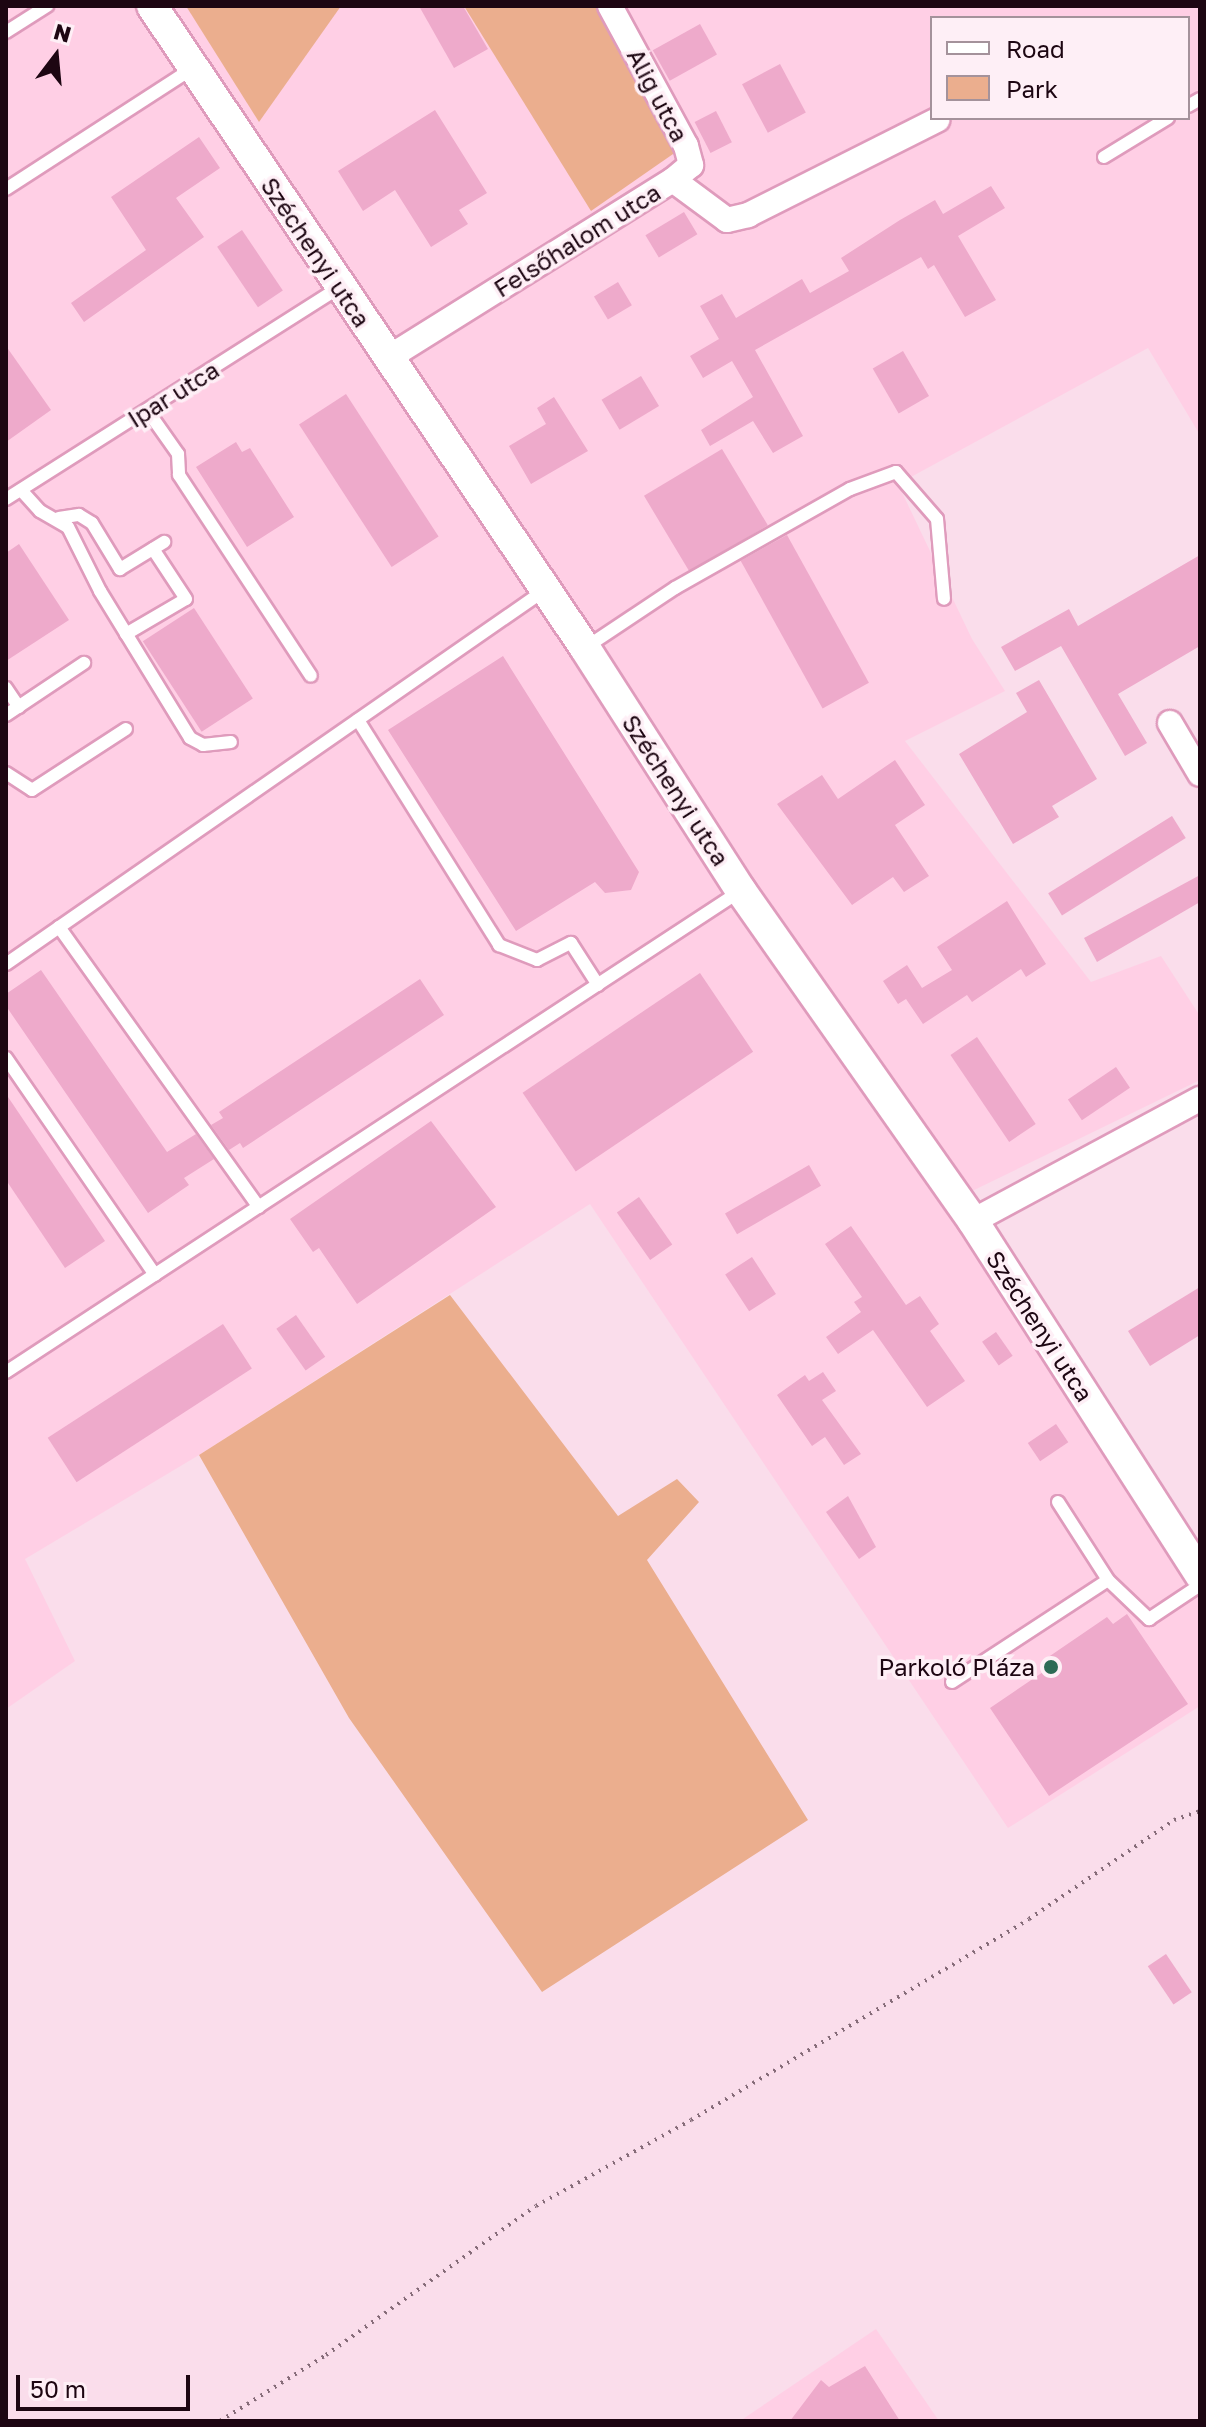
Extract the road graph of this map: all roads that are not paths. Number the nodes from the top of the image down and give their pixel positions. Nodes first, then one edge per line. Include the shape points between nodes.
1 (47, 6) edge
2 (152, 6) edge
3 (610, 6) edge
4 (6, 32) edge
5 (193, 68) junction
6 (937, 120) dead end
7 (1165, 120) edge
8 (1104, 157) dead end
9 (673, 180) junction
10 (6, 189) edge
11 (339, 288) junction
12 (388, 358) junction
13 (147, 410) junction
14 (21, 490) junction
15 (7, 497) edge
16 (59, 518) junction
17 (545, 590) junction
18 (944, 599) dead end
19 (126, 634) junction
20 (585, 648) junction
21 (84, 663) dead end
22 (311, 676) dead end
23 (6, 688) edge
24 (19, 707) junction
25 (6, 715) edge
26 (358, 720) junction
27 (1170, 723) dead end
28 (126, 729) dead end
29 (231, 742) dead end
30 (6, 773) edge
31 (1200, 774) edge
32 (741, 891) junction
33 (59, 927) junction
34 (6, 964) edge
35 (598, 985) junction
36 (6, 1058) edge
37 (1200, 1099) edge
38 (259, 1207) junction
39 (973, 1221) junction
40 (155, 1275) junction
41 (6, 1372) edge
42 (1058, 1502) dead end
43 (1200, 1575) edge
44 (1108, 1580) junction
45 (1200, 1585) edge
46 (952, 1682) dead end

1 - 4 lane
2 - 5 street, Széchenyi utca
3 - 9 street, Alig utca via 686,146 691,165
5 - 10 lane
5 - 11 street, Széchenyi utca
6 - 9 street, Felsőhalom utca via 748,215 727,220
7 - 8 lane
9 - 12 street, Felsőhalom utca
11 - 12 street, Széchenyi utca
11 - 13 lane, Ipar utca
12 - 17 street, Széchenyi utca
13 - 14 lane, Ipar utca
13 - 22 lane via 178,454 179,475
14 - 15 lane, Ipar utca
14 - 16 lane via 40,511
16 - 19 lane
16 - 19 lane via 79,515 92,523 120,569 159,546 186,599
17 - 20 street, Széchenyi utca
17 - 26 lane
18 - 20 lane via 937,519 896,472 850,489 675,588
19 - 29 lane via 190,738 203,745
20 - 32 street, Széchenyi utca
21 - 24 lane
23 - 24 lane
24 - 25 lane
26 - 33 lane
26 - 35 lane via 499,945 537,960 571,943
27 - 31 street
28 - 30 lane via 32,790
32 - 35 lane
32 - 39 street, Széchenyi utca
33 - 34 lane
33 - 38 lane
35 - 38 lane
36 - 40 lane
37 - 39 street
38 - 40 lane
39 - 43 street, Széchenyi utca
40 - 41 lane
42 - 44 lane
44 - 45 lane via 1149,1619
44 - 46 lane

